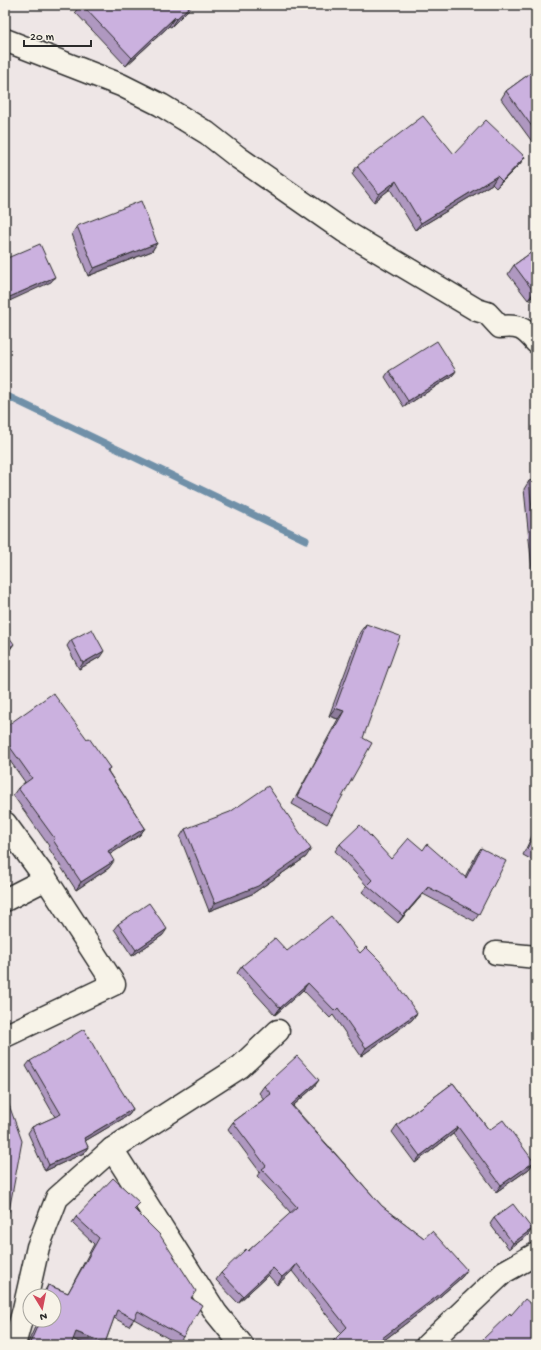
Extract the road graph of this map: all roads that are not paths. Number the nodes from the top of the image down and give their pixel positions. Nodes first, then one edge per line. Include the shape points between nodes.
1 (5, 40) edge
2 (536, 342) edge
3 (5, 823) edge
4 (46, 879) junction
5 (5, 900) edge
6 (496, 954) dead end
7 (536, 957) edge
8 (278, 1031) dead end
9 (5, 1036) edge
10 (112, 1149) junction
11 (536, 1254) edge
12 (14, 1345) edge
13 (242, 1345) edge
14 (427, 1345) edge

1 - 2 street via 121,85 161,105 207,133 344,231 477,310 487,313 500,327 510,326 526,330
3 - 4 street
4 - 5 street
4 - 9 street via 114,984
6 - 7 street
8 - 10 street via 240,1067
10 - 12 street via 57,1198 38,1247
10 - 13 street via 216,1313
11 - 14 street via 504,1272

